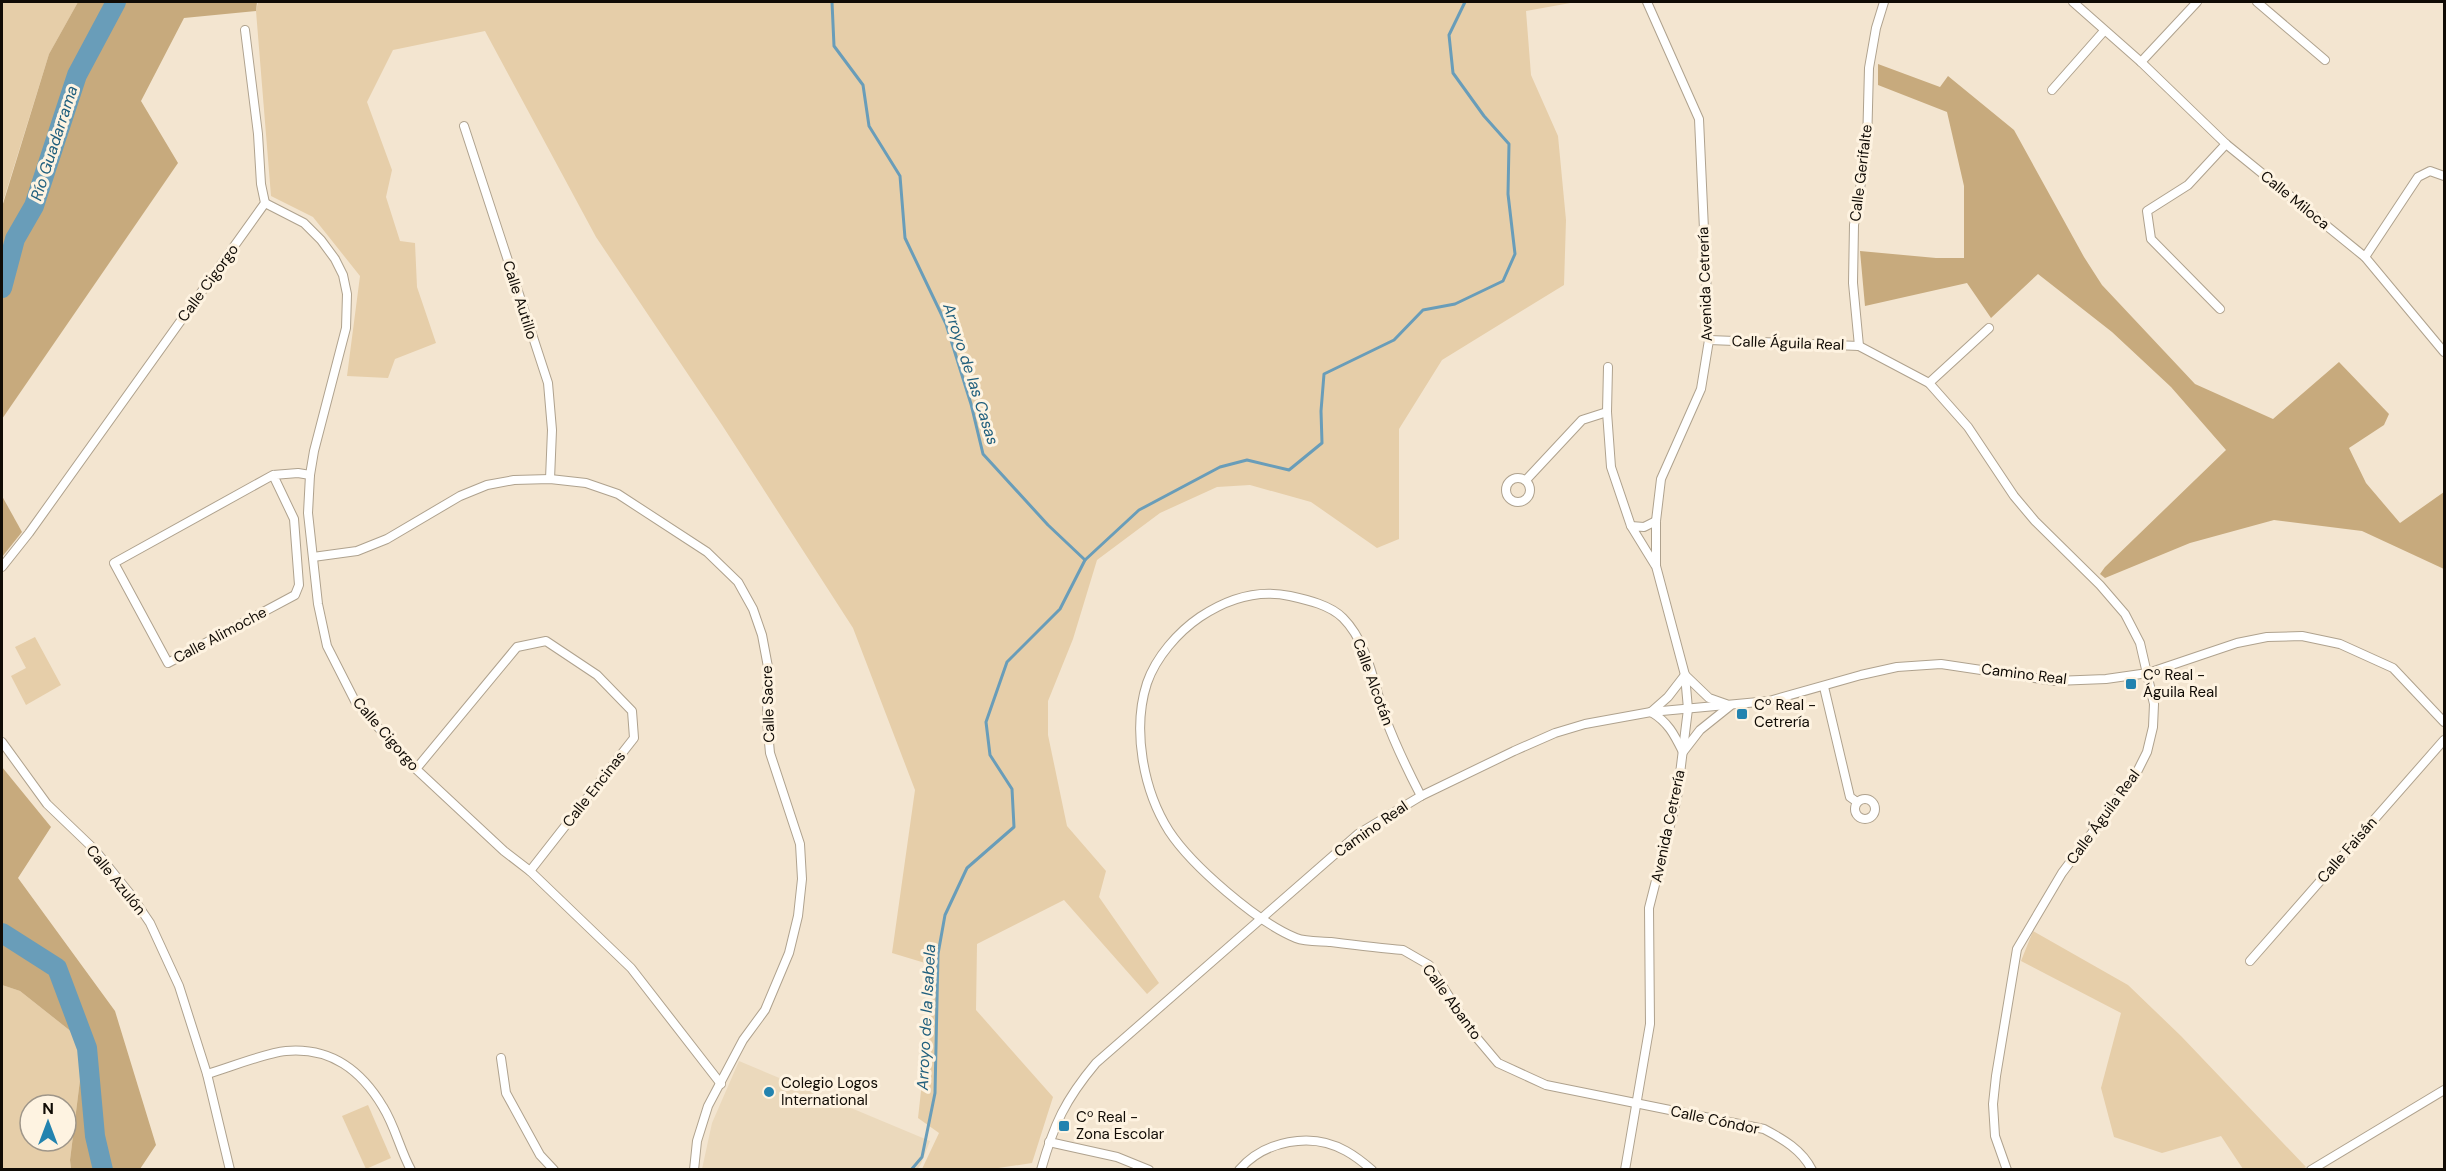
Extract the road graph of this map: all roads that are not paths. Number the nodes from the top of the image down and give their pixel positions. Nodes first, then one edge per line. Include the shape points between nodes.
1 (1647, 2) edge
2 (1884, 2) edge
3 (2073, 2) edge
4 (2197, 2) edge
5 (2257, 2) edge
6 (245, 30) dead end
7 (2104, 31) junction
8 (2325, 60) dead end
9 (2141, 62) junction
10 (2052, 90) dead end
11 (464, 126) dead end
12 (2226, 144) junction
13 (2445, 176) edge
14 (265, 203) junction
15 (2365, 257) junction
16 (2220, 309) dead end
17 (1989, 328) dead end
18 (1709, 340) junction
19 (1859, 346) junction
20 (2445, 352) edge
21 (1608, 367) dead end
22 (1929, 383) junction
23 (1607, 412) junction
24 (310, 475) junction
25 (273, 476) junction
26 (550, 479) junction
27 (1526, 480) dead end
28 (1656, 521) junction
29 (1631, 526) junction
30 (313, 557) junction
31 (1656, 566) junction
32 (2, 567) edge
33 (2148, 673) junction
34 (1685, 675) junction
35 (1824, 687) junction
36 (1730, 705) junction
37 (1688, 709) junction
38 (1651, 712) junction
39 (2445, 722) edge
40 (2445, 740) edge
41 (2, 742) edge
42 (1683, 752) junction
43 (416, 769) junction
44 (1421, 796) junction
45 (1857, 802) dead end
46 (530, 871) junction
47 (1259, 919) junction
48 (2250, 961) dead end
49 (501, 1058) dead end
50 (207, 1074) junction
51 (721, 1084) junction
52 (2445, 1090) edge
53 (1638, 1104) junction
54 (1049, 1142) junction
55 (230, 1170) edge
56 (411, 1170) edge
57 (554, 1170) edge
58 (694, 1170) edge
59 (1041, 1170) edge
60 (1149, 1170) edge
61 (1239, 1170) edge
62 (1372, 1170) edge
63 (1625, 1170) edge
64 (1812, 1170) edge
65 (2007, 1170) edge
66 (2311, 1170) edge

1 - 18 street, Avenida Cetrería via 1699,119
2 - 19 street, Calle Gerifalte via 1869,68 1867,147 1854,225 1853,283
3 - 7 street, Calle Miloca
4 - 9 street
5 - 8 street
6 - 14 street
7 - 9 street, Calle Miloca
7 - 10 street
9 - 12 street, Calle Miloca
11 - 26 street, Calle Autillo via 548,383 552,430
12 - 15 street, Calle Miloca
12 - 16 street via 2188,184 2147,211 2151,239
13 - 15 street via 2430,171 2418,177
14 - 24 street, Calle Cigorgo via 304,223 321,240 343,275 347,294 346,328
14 - 32 street, Calle Cigorgo
15 - 20 street, Calle Miloca
17 - 22 street
18 - 19 street, Calle Águila Real
18 - 28 street, Avenida Cetrería via 1701,389 1661,479
19 - 22 street, Calle Águila Real
21 - 23 street
22 - 33 street, Calle Águila Real via 1968,427 2035,521 2125,614 2140,643
23 - 27 street via 1582,420
23 - 29 street via 1611,467
24 - 25 street, Calle Alimoche
24 - 30 street, Calle Cigorgo
25 - 25 street, Calle Alimoche via 114,563 168,663 295,595 299,585 294,519
26 - 30 street, Calle Sacre via 487,485 460,496 387,539 357,551
26 - 51 street, Calle Sacre via 586,483 618,494 707,552 738,582 762,635 768,667 770,753 800,844 802,879 789,953 765,1010
28 - 29 street via 1644,527
28 - 31 street, Avenida Cetrería
29 - 31 street
30 - 43 street, Calle Cigorgo via 327,645 356,703
31 - 34 street, Avenida Cetrería
33 - 35 street, Camino Real via 2055,681 1941,664 1897,667
33 - 39 street, Camino Real via 2237,643 2302,636 2340,644 2393,668
33 - 65 street, Calle Águila Real via 2154,704 2153,727 2136,774 2062,873 2017,949 1993,1104 1995,1136
34 - 36 street via 1709,698
34 - 37 street, Avenida Cetrería
34 - 38 street
35 - 36 street, Camino Real via 1769,701
35 - 45 street via 1850,797
36 - 37 street, Camino Real
36 - 42 street via 1700,730
37 - 38 street, Camino Real
37 - 42 street, Avenida Cetrería
38 - 42 street via 1668,725
38 - 44 street, Camino Real via 1555,733
40 - 48 street, Calle Faisán
41 - 50 street, Calle Azulón via 47,804 94,850 150,923 179,986
42 - 53 street, Avenida Cetrería via 1677,798 1650,908 1650,1024
43 - 46 street, Calle Cigorgo
43 - 46 street, Calle Encinas via 517,647 546,641 597,675 632,711 634,738
44 - 47 street, Camino Real via 1358,834
44 - 47 street, Calle Alcotán via 1386,720 1359,639 1342,617 1315,602 1280,594 1251,594 1214,608 1186,627 1163,653 1147,681 1140,730 1143,759 1156,805 1169,831 1191,858
46 - 51 street, Calle Cigorgo via 631,968
47 - 53 street, Calle Abanto via 1298,939 1403,950 1429,965 1471,1031 1498,1063 1546,1085
47 - 54 street, Camino Real via 1096,1063 1067,1100
49 - 57 street via 506,1093 540,1155
50 - 55 street, Calle Azulón
50 - 56 street via 285,1051 313,1052 338,1060 364,1078 384,1108
51 - 58 street, Calle Sacre via 708,1106 697,1141
52 - 66 street
53 - 63 street, Avenida Cetrería
53 - 64 street, Calle Cóndor via 1764,1130 1786,1140
54 - 59 street, Camino Real
54 - 60 street via 1117,1157
61 - 62 street via 1264,1150 1306,1141 1344,1150

